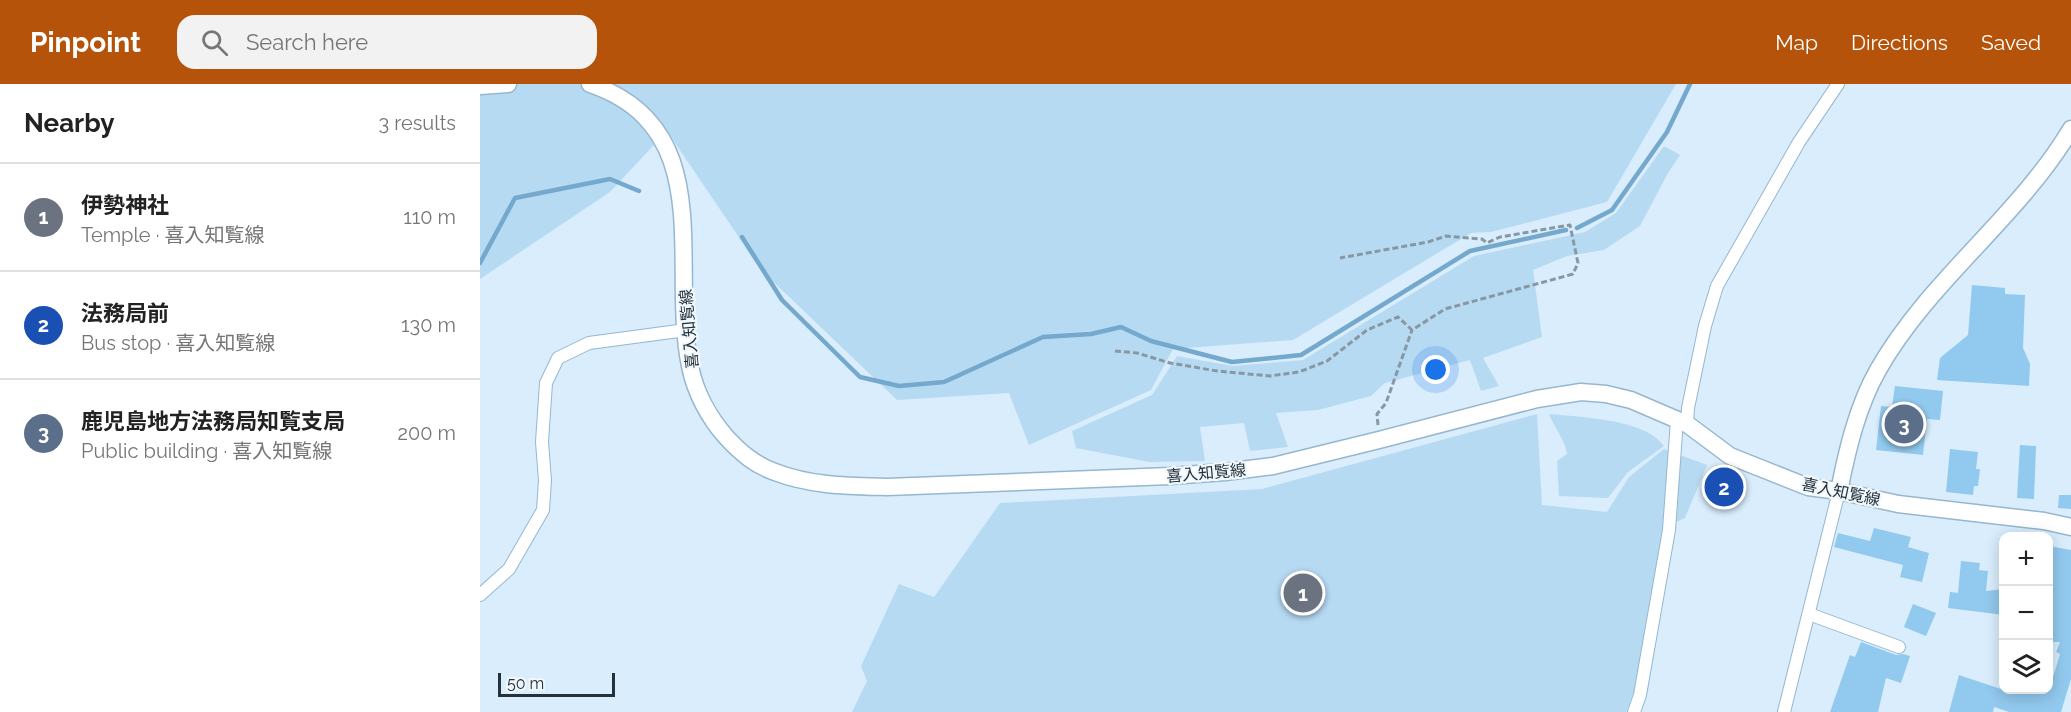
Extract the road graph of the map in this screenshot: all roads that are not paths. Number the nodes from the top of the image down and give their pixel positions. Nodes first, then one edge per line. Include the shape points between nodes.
1 (508, 84) edge
2 (590, 84) edge
3 (1838, 84) edge
4 (480, 86) edge
5 (2071, 129) edge
6 (686, 330) junction
7 (1682, 422) junction
8 (1839, 491) junction
9 (2071, 527) edge
10 (480, 595) edge
11 (1809, 614) junction
12 (1899, 647) dead end
13 (1634, 712) edge
14 (1784, 712) edge

1 - 4 main road
2 - 6 main road, 喜入知覧線 via 611,91 648,119 677,173
3 - 7 street via 1798,142 1718,286
5 - 8 main road via 2022,196 1908,325 1877,372 1848,446
6 - 7 main road, 喜入知覧線 via 690,367 701,398 717,426 749,460 772,472 840,486 1170,476 1273,466 1537,399 1581,392 1631,400
6 - 10 street via 589,344 558,358 546,383 543,510 509,569
7 - 8 main road, 喜入知覧線 via 1731,456 1808,487
7 - 13 street via 1668,530
8 - 9 main road, 喜入知覧線 via 1898,504
8 - 11 street
11 - 12 street
11 - 14 street

